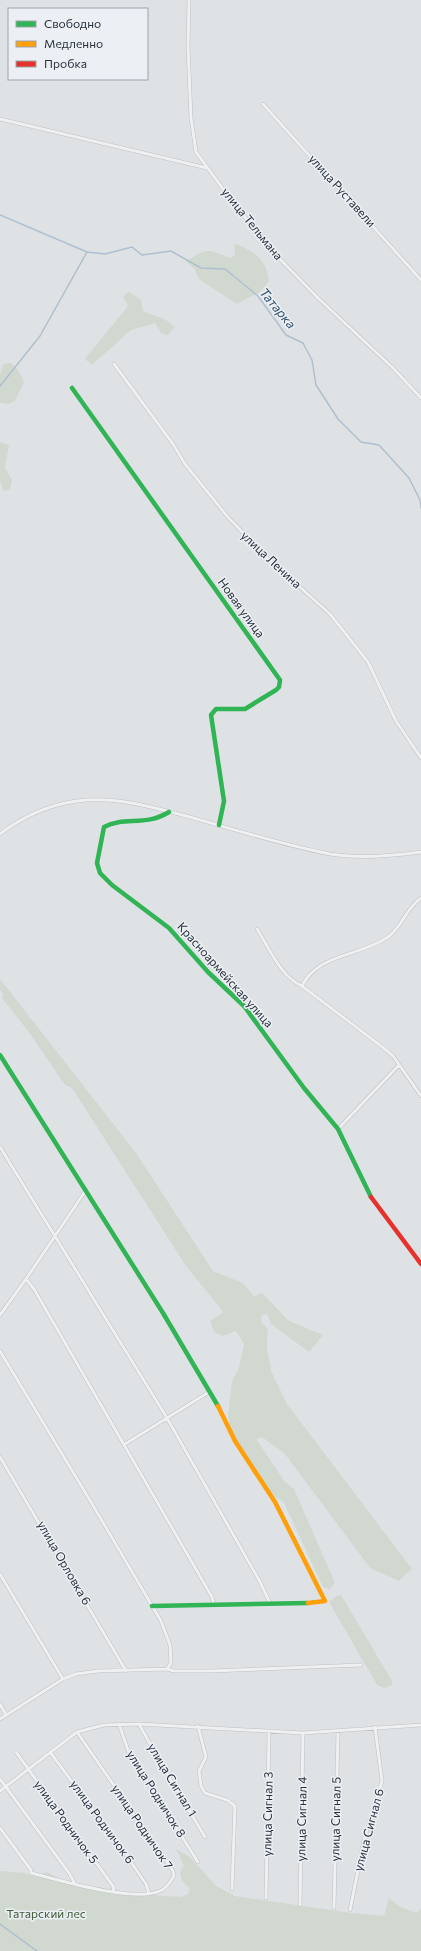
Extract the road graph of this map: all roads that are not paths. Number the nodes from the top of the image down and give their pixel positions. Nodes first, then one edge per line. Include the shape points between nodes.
1 (189, 0) edge
2 (263, 104) dead end
3 (0, 119) edge
4 (207, 168) junction
5 (421, 280) edge
6 (114, 364) dead end
7 (72, 388) dead end
8 (421, 398) edge
9 (421, 758) edge
10 (169, 812) junction
11 (219, 825) junction
12 (0, 834) edge
13 (421, 852) edge
14 (421, 898) edge
15 (257, 929) dead end
16 (302, 986) junction
17 (0, 1055) edge
18 (399, 1065) junction
19 (420, 1092) edge
20 (421, 1096) edge
21 (338, 1129) junction
22 (0, 1147) edge
23 (86, 1190) junction
24 (55, 1237) junction
25 (421, 1264) edge
26 (26, 1279) junction
27 (0, 1315) edge
28 (0, 1351) edge
29 (209, 1392) junction
30 (167, 1418) junction
31 (124, 1444) junction
32 (0, 1457) edge
33 (0, 1574) edge
34 (270, 1603) junction
35 (214, 1605) junction
36 (152, 1606) junction
37 (361, 1665) dead end
38 (167, 1669) junction
39 (126, 1671) junction
40 (63, 1679) junction
41 (0, 1704) edge
42 (6, 1715) junction
43 (0, 1719) edge
44 (119, 1724) junction
45 (139, 1724) junction
46 (421, 1725) edge
47 (198, 1726) junction
48 (375, 1727) junction
49 (269, 1731) junction
50 (338, 1731) junction
51 (77, 1732) junction
52 (303, 1733) junction
53 (16, 1752) dead end
54 (50, 1752) junction
55 (28, 1769) junction
56 (0, 1779) edge
57 (5, 1787) junction
58 (0, 1791) edge
59 (0, 1828) edge
60 (205, 1837) dead end
61 (198, 1862) dead end
62 (75, 1884) junction
63 (232, 1889) dead end
64 (114, 1892) junction
65 (149, 1894) junction
66 (266, 1898) dead end
67 (300, 1905) dead end
68 (334, 1908) dead end
69 (350, 1910) dead end

1 - 4 street, улица Тельмана via 191,118 196,152
2 - 5 street, улица Руставели
3 - 4 street
4 - 8 street, улица Тельмана via 280,259
6 - 9 street, улица Ленина via 169,438 185,464 227,516 258,549 342,628 368,662 396,721
7 - 11 street, Новая улица via 280,680 276,690 245,709 216,709 211,715 224,801
10 - 11 street
10 - 12 street via 110,800 77,801 33,814
10 - 21 street, Красноармейская улица via 148,822 110,824 104,827 98,869 112,885 169,928 208,972 244,1006 304,1088
11 - 13 street via 331,854 366,856
14 - 16 street via 408,910 401,925 387,938 326,963 311,973
15 - 16 street via 290,979
16 - 18 street via 385,1049
17 - 23 street
18 - 19 street
18 - 21 street
19 - 20 street
21 - 25 street, Красноармейская улица via 371,1197
22 - 24 street
23 - 24 street
23 - 29 street
24 - 26 street
24 - 30 street
26 - 27 street
26 - 31 street
28 - 36 street
29 - 30 street
29 - 34 street via 223,1415 234,1441 275,1502 325,1601
30 - 31 street
30 - 34 street
31 - 35 street via 212,1597
32 - 39 street, улица Орловка 6
33 - 40 street
34 - 35 street
35 - 36 street
36 - 38 street via 168,1636 171,1663
37 - 38 street via 211,1671
38 - 39 street
39 - 40 street via 86,1672
40 - 42 street
41 - 42 street
42 - 43 street
44 - 45 street
44 - 51 street
44 - 61 street, улица Родничок 8 via 129,1753
45 - 47 street
45 - 60 street, улица Сигнал 1
46 - 48 street
47 - 49 street
47 - 63 street via 206,1757 199,1771 203,1789 207,1795 227,1800 235,1806
48 - 50 street
48 - 69 street, улица Сигнал 6 via 382,1781 364,1840
49 - 52 street
49 - 66 street, улица Сигнал 3
50 - 52 street
50 - 68 street, улица Сигнал 5
51 - 54 street
51 - 65 street, улица Родничок 7 via 173,1871 174,1876 169,1884
52 - 67 street, улица Сигнал 4
53 - 55 street, улица Родничок 5
54 - 55 street
54 - 65 street, улица Родничок 6 via 124,1852 146,1884
55 - 57 street
55 - 64 street, улица Родничок 5 via 113,1886
56 - 57 street
57 - 58 street
57 - 62 street
59 - 62 street, улица Родничок 7 via 31,1873
62 - 64 street, улица Родничок 7
64 - 65 street, улица Родничок 7

